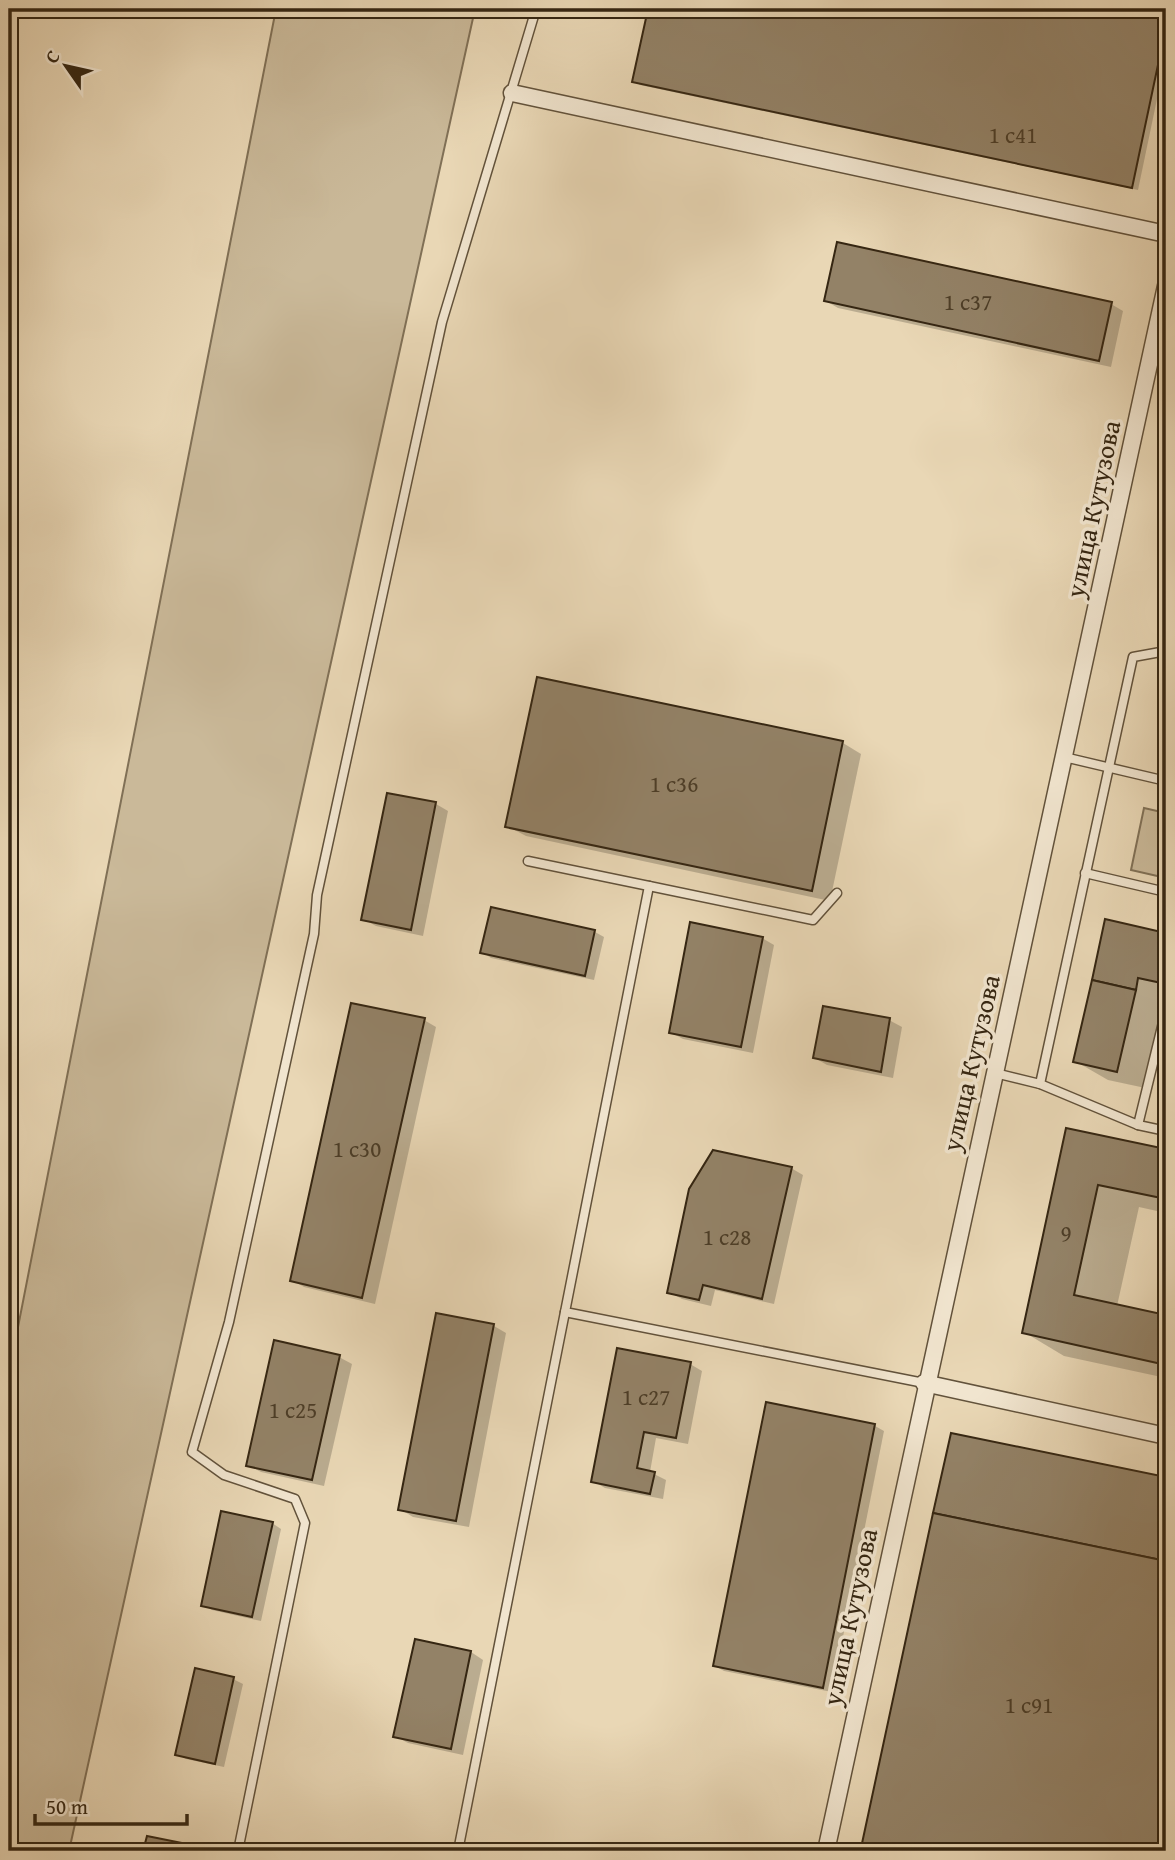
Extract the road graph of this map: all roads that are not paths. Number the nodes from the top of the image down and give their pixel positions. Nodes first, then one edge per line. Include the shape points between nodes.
1 (536, 9) edge
2 (512, 93) junction
3 (1166, 234) edge
4 (1166, 286) edge
5 (1166, 651) edge
6 (1064, 757) junction
7 (1108, 767) junction
8 (1166, 780) edge
9 (528, 861) dead end
10 (1085, 873) junction
11 (649, 886) junction
12 (1166, 892) edge
13 (837, 894) dead end
14 (1166, 1010) edge
15 (995, 1073) junction
16 (1040, 1084) junction
17 (1139, 1125) junction
18 (1166, 1131) edge
19 (565, 1312) junction
20 (925, 1383) junction
21 (1166, 1436) edge
22 (238, 1851) edge
23 (458, 1851) edge
24 (826, 1851) edge

1 - 2 lane
2 - 3 street
2 - 22 lane via 442,322 235,1295 192,1452 224,1475 295,1499 305,1523
4 - 6 street, улица Кутузова
5 - 7 lane via 1133,657
6 - 7 lane
6 - 15 street, улица Кутузова
7 - 8 lane
7 - 10 lane
9 - 11 lane
10 - 12 lane
10 - 16 lane
11 - 13 lane via 813,920
11 - 19 lane
14 - 17 lane
15 - 16 lane
15 - 20 street, улица Кутузова
16 - 17 lane
17 - 18 lane
19 - 20 lane
19 - 23 lane
20 - 21 street
20 - 24 street, улица Кутузова

